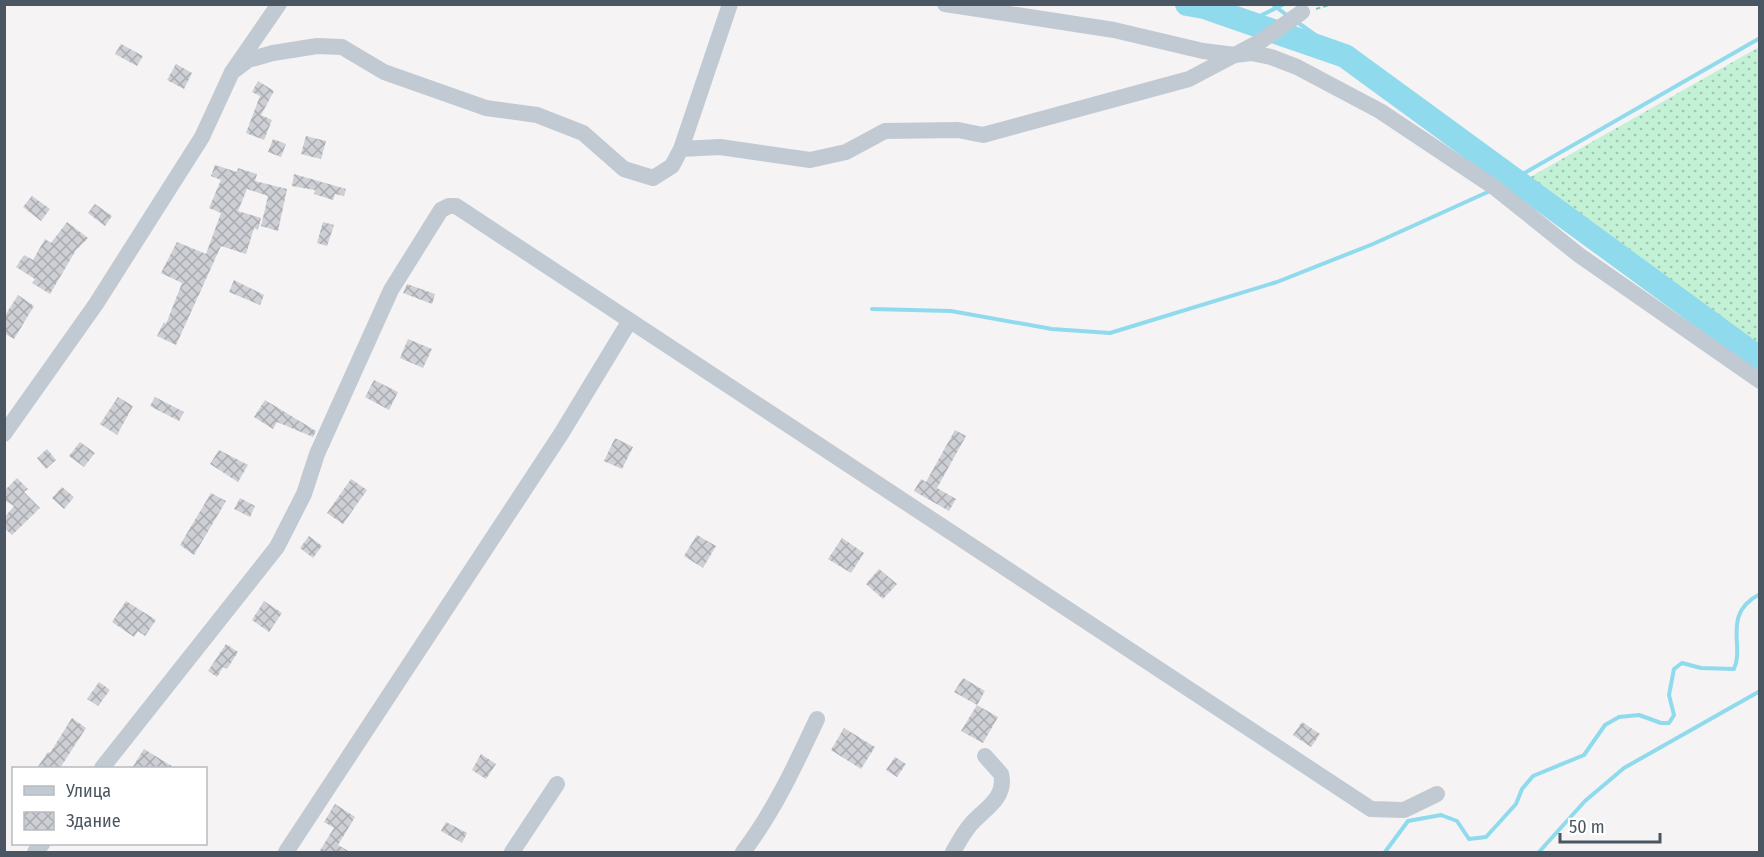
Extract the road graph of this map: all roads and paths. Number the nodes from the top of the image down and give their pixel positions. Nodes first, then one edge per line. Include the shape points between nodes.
1 (279, 4) edge
2 (730, 4) edge
3 (945, 4) edge
4 (1302, 12) dead end
5 (1234, 55) junction
6 (232, 72) junction
7 (681, 149) junction
8 (629, 322) junction
9 (1760, 381) edge
10 (4, 434) edge
11 (817, 719) dead end
12 (985, 756) dead end
13 (103, 767) edge
14 (557, 784) dead end
15 (1437, 794) dead end
16 (286, 852) edge
17 (512, 852) edge
18 (743, 852) edge
19 (953, 852) edge

1 - 6 street
2 - 7 street
3 - 5 street via 1114,30
4 - 5 street
5 - 7 street via 1189,79 983,135 958,130 885,131 846,152 810,160 720,147
5 - 9 street via 1251,53 1297,67 1380,111 1494,187 1579,255
6 - 7 street via 248,60 273,53 317,46 342,47 396,76 486,108 537,115 583,133 624,170 653,178 672,166
6 - 10 street via 202,137 96,304
8 - 13 street via 456,206 441,210 391,290 316,454 304,494 277,547
8 - 15 street via 1371,809 1404,810
8 - 16 street via 561,434
11 - 18 street via 787,784
12 - 19 street via 1001,774 1001,792 971,824
14 - 17 street

